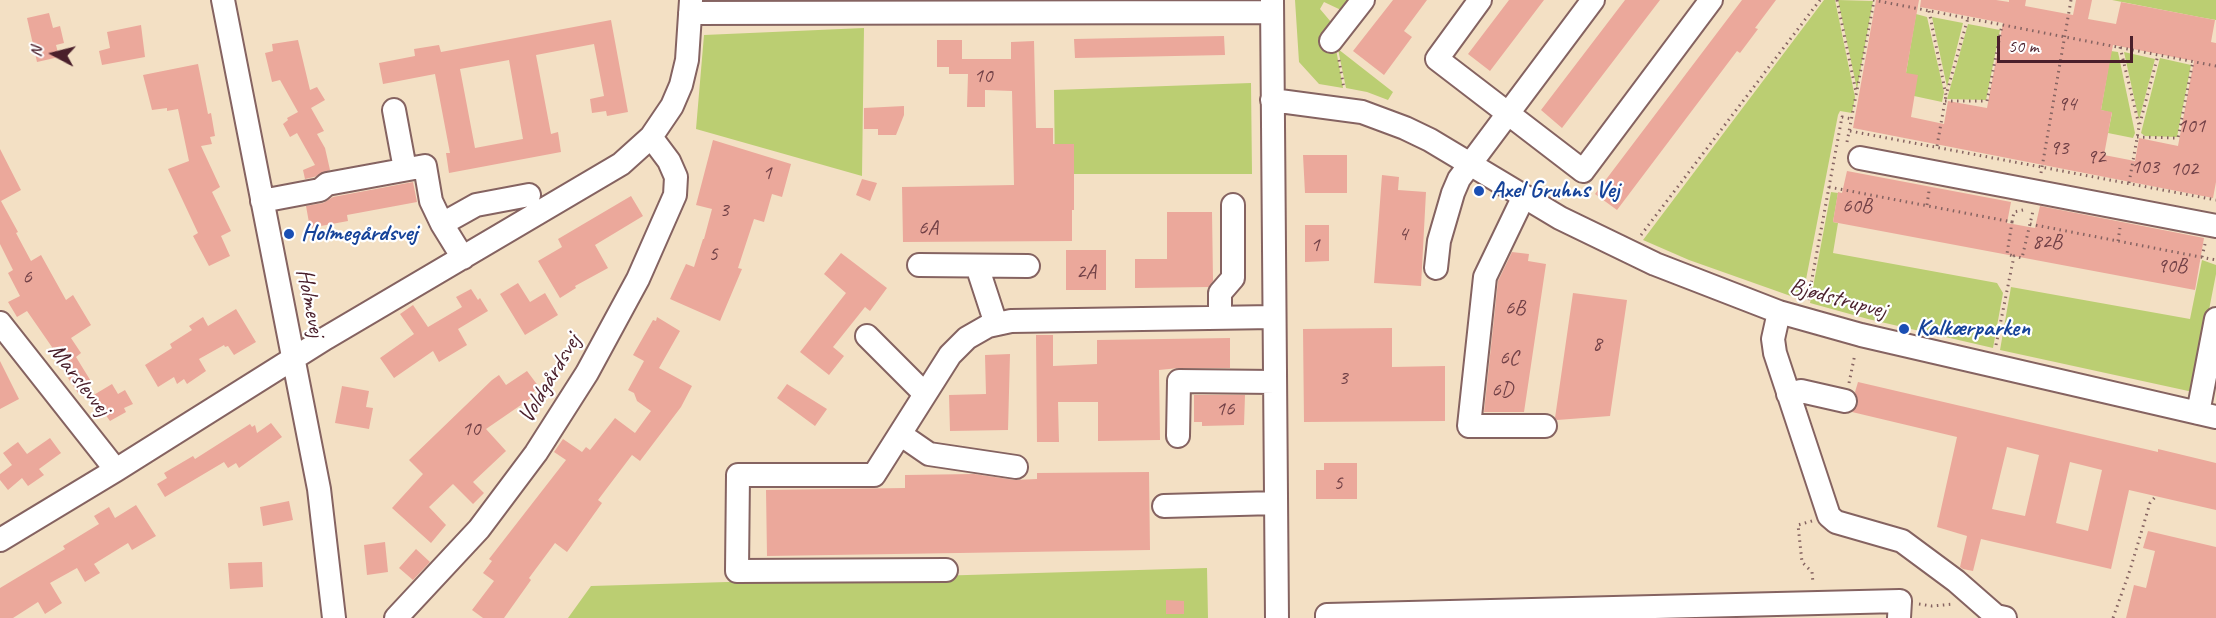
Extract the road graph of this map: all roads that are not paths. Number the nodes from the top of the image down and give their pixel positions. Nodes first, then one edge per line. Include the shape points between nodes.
1 (223, 0) edge
2 (1363, 0) edge
3 (1480, 0) edge
4 (1593, 0) edge
5 (1710, 0) edge
6 (1272, 6) edge
7 (691, 7) edge
8 (1331, 42) road end
9 (1272, 100) junction
10 (394, 110) dead end
11 (1508, 114) junction
12 (651, 137) junction
13 (1860, 158) dead end
14 (1472, 165) junction
15 (405, 169) junction
16 (529, 195) dead end
17 (1524, 196) junction
18 (262, 201) junction
19 (1233, 205) dead end
20 (442, 224) junction
21 (2216, 226) edge
22 (463, 258) junction
23 (919, 265) dead end
24 (977, 266) junction
25 (1028, 266) dead end
26 (1436, 268) dead end
27 (1779, 312) junction
28 (1220, 317) junction
29 (1274, 317) junction
30 (2216, 319) edge
31 (0, 323) edge
32 (996, 324) junction
33 (867, 336) dead end
34 (294, 359) junction
35 (1275, 382) junction
36 (925, 394) junction
37 (1788, 394) junction
38 (1845, 401) road end
39 (2207, 415) edge
40 (1545, 426) dead end
41 (900, 434) junction
42 (1178, 436) dead end
43 (1016, 466) dead end
44 (116, 470) junction
45 (1276, 503) junction
46 (1164, 506) dead end
47 (0, 540) edge
48 (946, 570) dead end
49 (334, 618) edge
50 (396, 618) edge
51 (1277, 618) edge
52 (1327, 618) edge
53 (1899, 618) edge
54 (2005, 618) edge

1 - 18 street, Holmevej
2 - 8 street
3 - 11 street via 1437,58
4 - 11 street
5 - 11 street via 1583,171
6 - 7 street
6 - 9 street
7 - 12 street via 681,85
9 - 14 street, Bjødstrupvej via 1342,108 1380,118
9 - 29 street
10 - 15 street
11 - 14 street
12 - 22 street via 621,164
12 - 50 street, Voldgårdsvej via 676,177 675,195 638,279 587,373 536,453 479,528
13 - 21 street
14 - 17 street, Bjødstrupvej
14 - 26 street via 1453,193 1439,241
15 - 18 street
15 - 20 street via 425,166 431,201
16 - 20 street via 476,205
17 - 27 street, Bjødstrupvej via 1628,251
17 - 40 street via 1485,277 1469,426
18 - 34 street, Holmevej
19 - 28 street via 1233,278 1220,292
20 - 22 street
22 - 34 street
23 - 24 street
24 - 25 street
24 - 32 street
27 - 37 street via 1773,339
27 - 39 street, Bjødstrupvej via 1861,335
28 - 29 street
28 - 32 street
29 - 35 street
30 - 39 street
31 - 44 street, Marslevvej
32 - 36 street via 967,338
33 - 36 street
34 - 44 street
34 - 49 street, Holmevej via 319,489
35 - 42 street via 1179,381
35 - 45 street
36 - 41 street
37 - 38 street via 1801,390
37 - 54 street via 1829,516 1836,522 1902,541 1996,616
41 - 43 street via 929,454
41 - 48 street via 874,475 738,475 737,571
44 - 47 street
45 - 46 street
45 - 51 street
52 - 53 street via 1900,601

